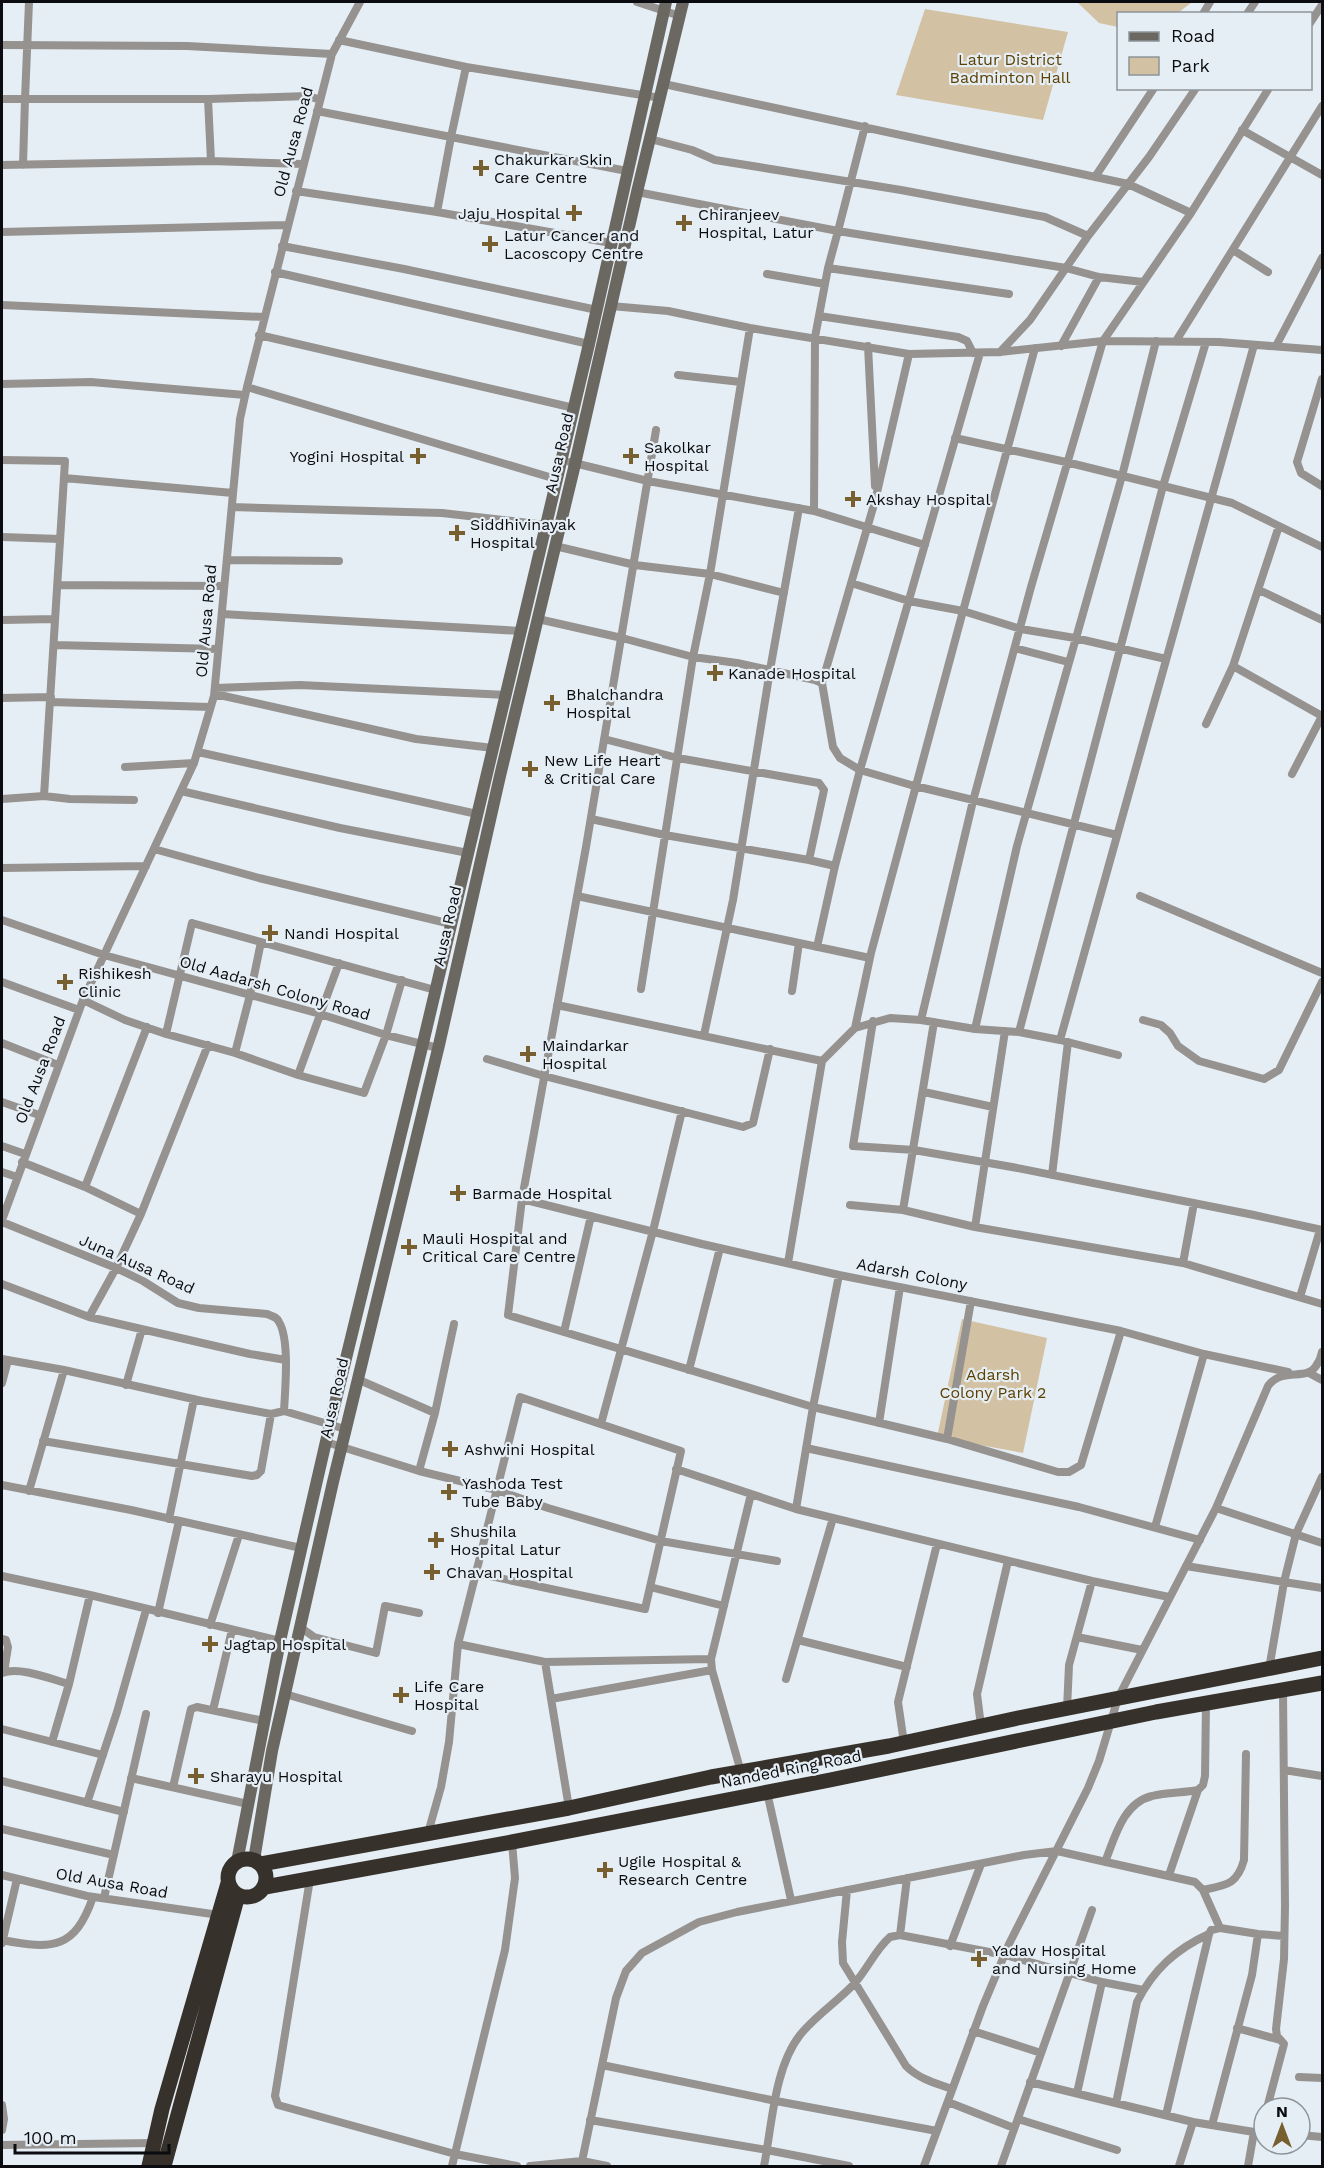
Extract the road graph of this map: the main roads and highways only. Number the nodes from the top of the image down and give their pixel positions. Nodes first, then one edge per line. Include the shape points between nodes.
1 (683, 2) edge
2 (665, 6) edge
3 (1323, 1658) edge
4 (1323, 1683) edge
5 (237, 1862) junction
6 (257, 1862) junction
7 (265, 1887) junction
8 (233, 1889) junction
9 (149, 2166) edge
10 (164, 2166) edge

1 - 6 main road, Ausa Road via 345,1429 272,1750
2 - 5 main road via 590,344 330,1424 280,1641
3 - 6 highway via 569,1808
4 - 7 highway, Nanded Ring Road
5 - 6 highway
5 - 8 highway via 228,1875
6 - 7 highway, Ausa Road via 266,1871
7 - 8 highway via 253,1897
8 - 9 highway via 219,1915
8 - 10 highway

